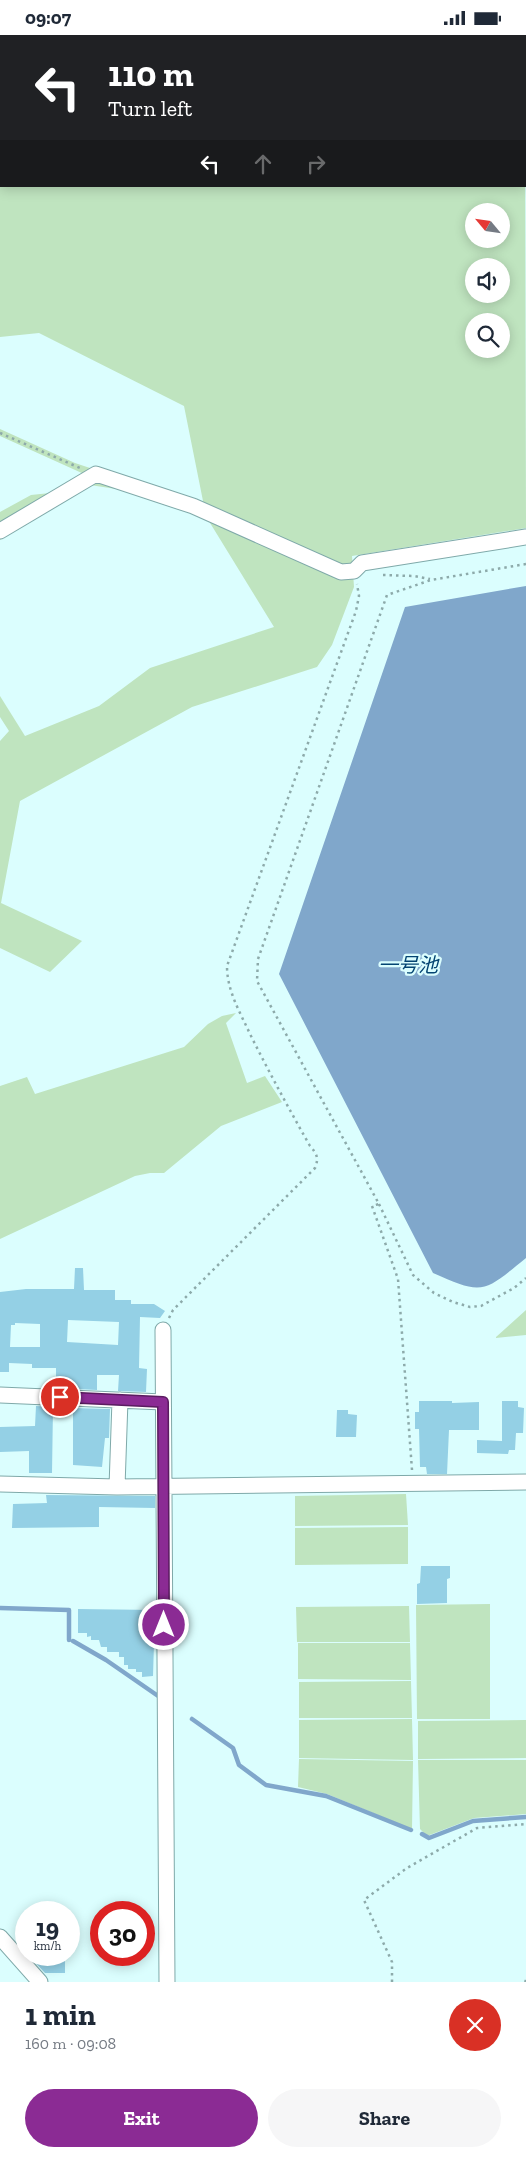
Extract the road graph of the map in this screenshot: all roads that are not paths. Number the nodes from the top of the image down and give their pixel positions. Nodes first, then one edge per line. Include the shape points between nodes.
1 (0, 531) edge
2 (526, 537) edge
3 (163, 1330) road end
4 (0, 1395) edge
5 (120, 1400) junction
6 (163, 1402) junction
7 (526, 1482) edge
8 (0, 1484) edge
9 (163, 1486) junction
10 (117, 1487) junction
11 (0, 1937) edge
12 (40, 1982) edge
13 (167, 1982) edge

1 - 2 street via 96,474 192,506 341,572 354,571 362,563
3 - 6 street
4 - 5 street
5 - 6 street
5 - 10 street
6 - 9 street
7 - 9 street
8 - 10 street
9 - 10 street
9 - 13 street
11 - 12 street

